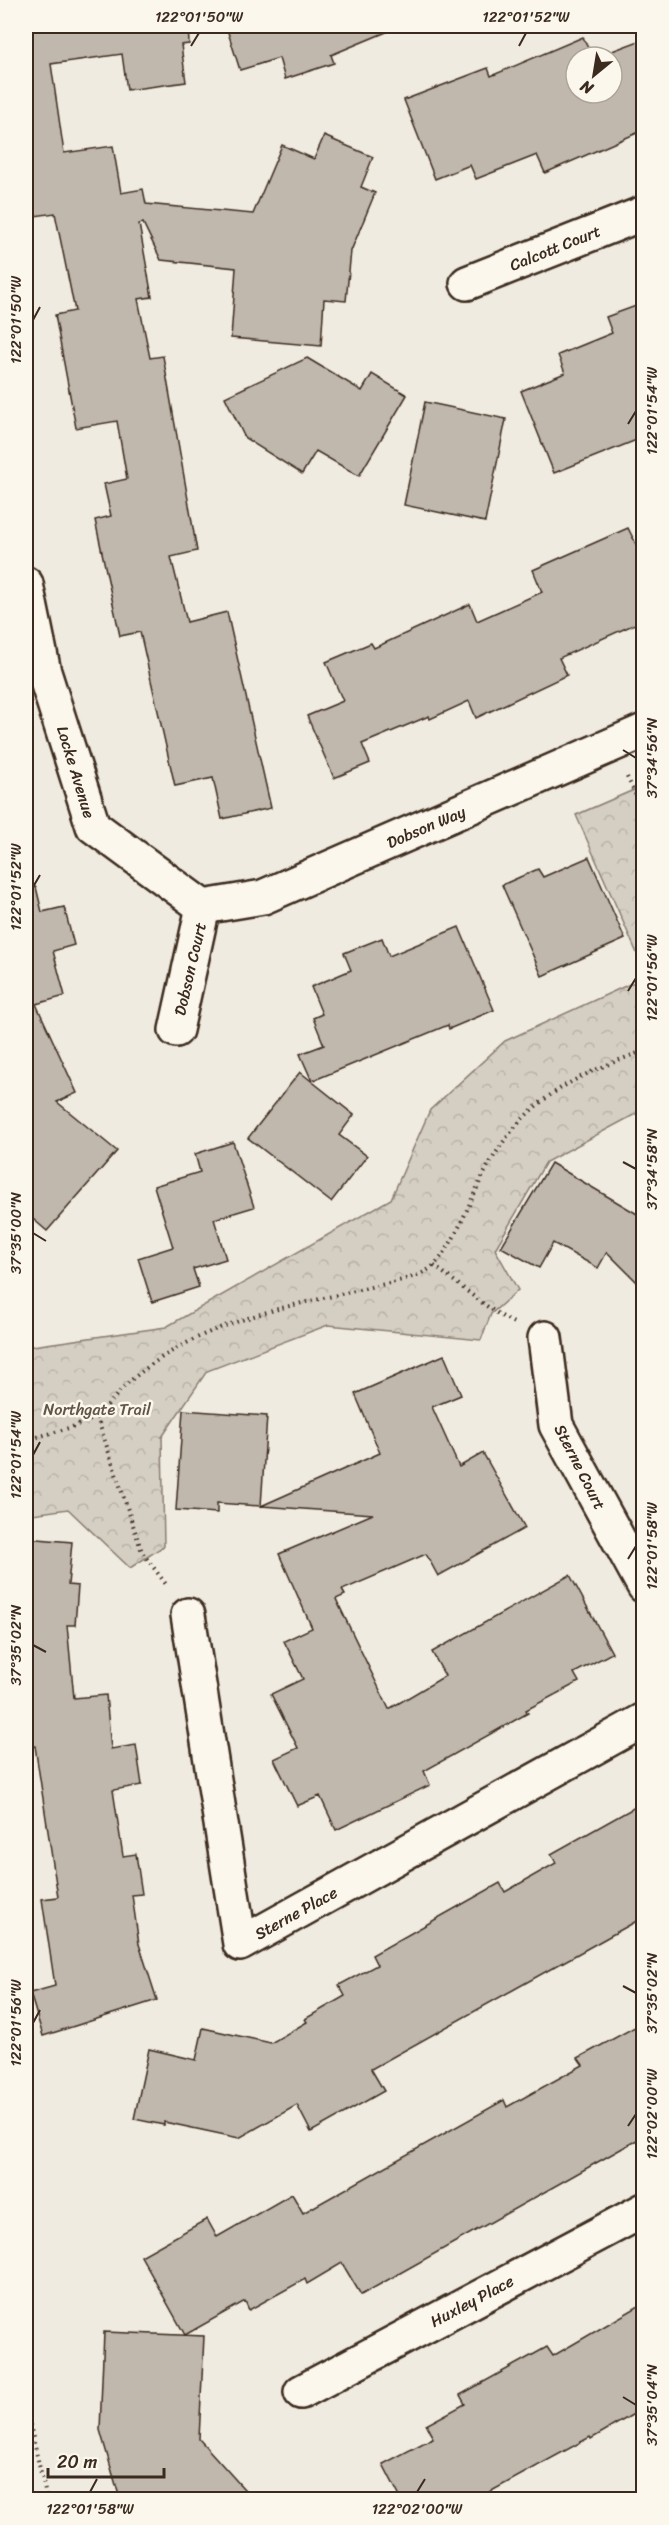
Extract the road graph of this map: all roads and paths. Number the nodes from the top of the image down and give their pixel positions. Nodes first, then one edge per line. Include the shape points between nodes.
1 (644, 213) edge
2 (467, 283) dead end
3 (26, 584) edge
4 (644, 731) edge
5 (203, 907) junction
6 (176, 1030) dead end
7 (644, 1051) edge
8 (434, 1266) junction
9 (545, 1338) joint
10 (97, 1417) junction
11 (26, 1440) edge
12 (644, 1586) edge
13 (188, 1615) joint
14 (644, 1720) edge
15 (644, 2210) edge
16 (301, 2392) dead end
17 (26, 2407) edge
18 (47, 2499) edge

1 - 2 street, Calcott Court
3 - 5 street, Locke Avenue via 44,672 93,826
4 - 5 street, Dobson Way via 263,897
5 - 6 street, Dobson Court
7 - 8 path via 570,1081 539,1102 510,1131
8 - 9 path via 498,1315
8 - 10 path via 404,1279 268,1312 207,1334 152,1364 112,1398
9 - 12 street, Sterne Court via 556,1425
10 - 11 path
10 - 13 path via 142,1552
13 - 14 street, Sterne Place via 240,1944
15 - 16 street, Huxley Place
17 - 18 path

